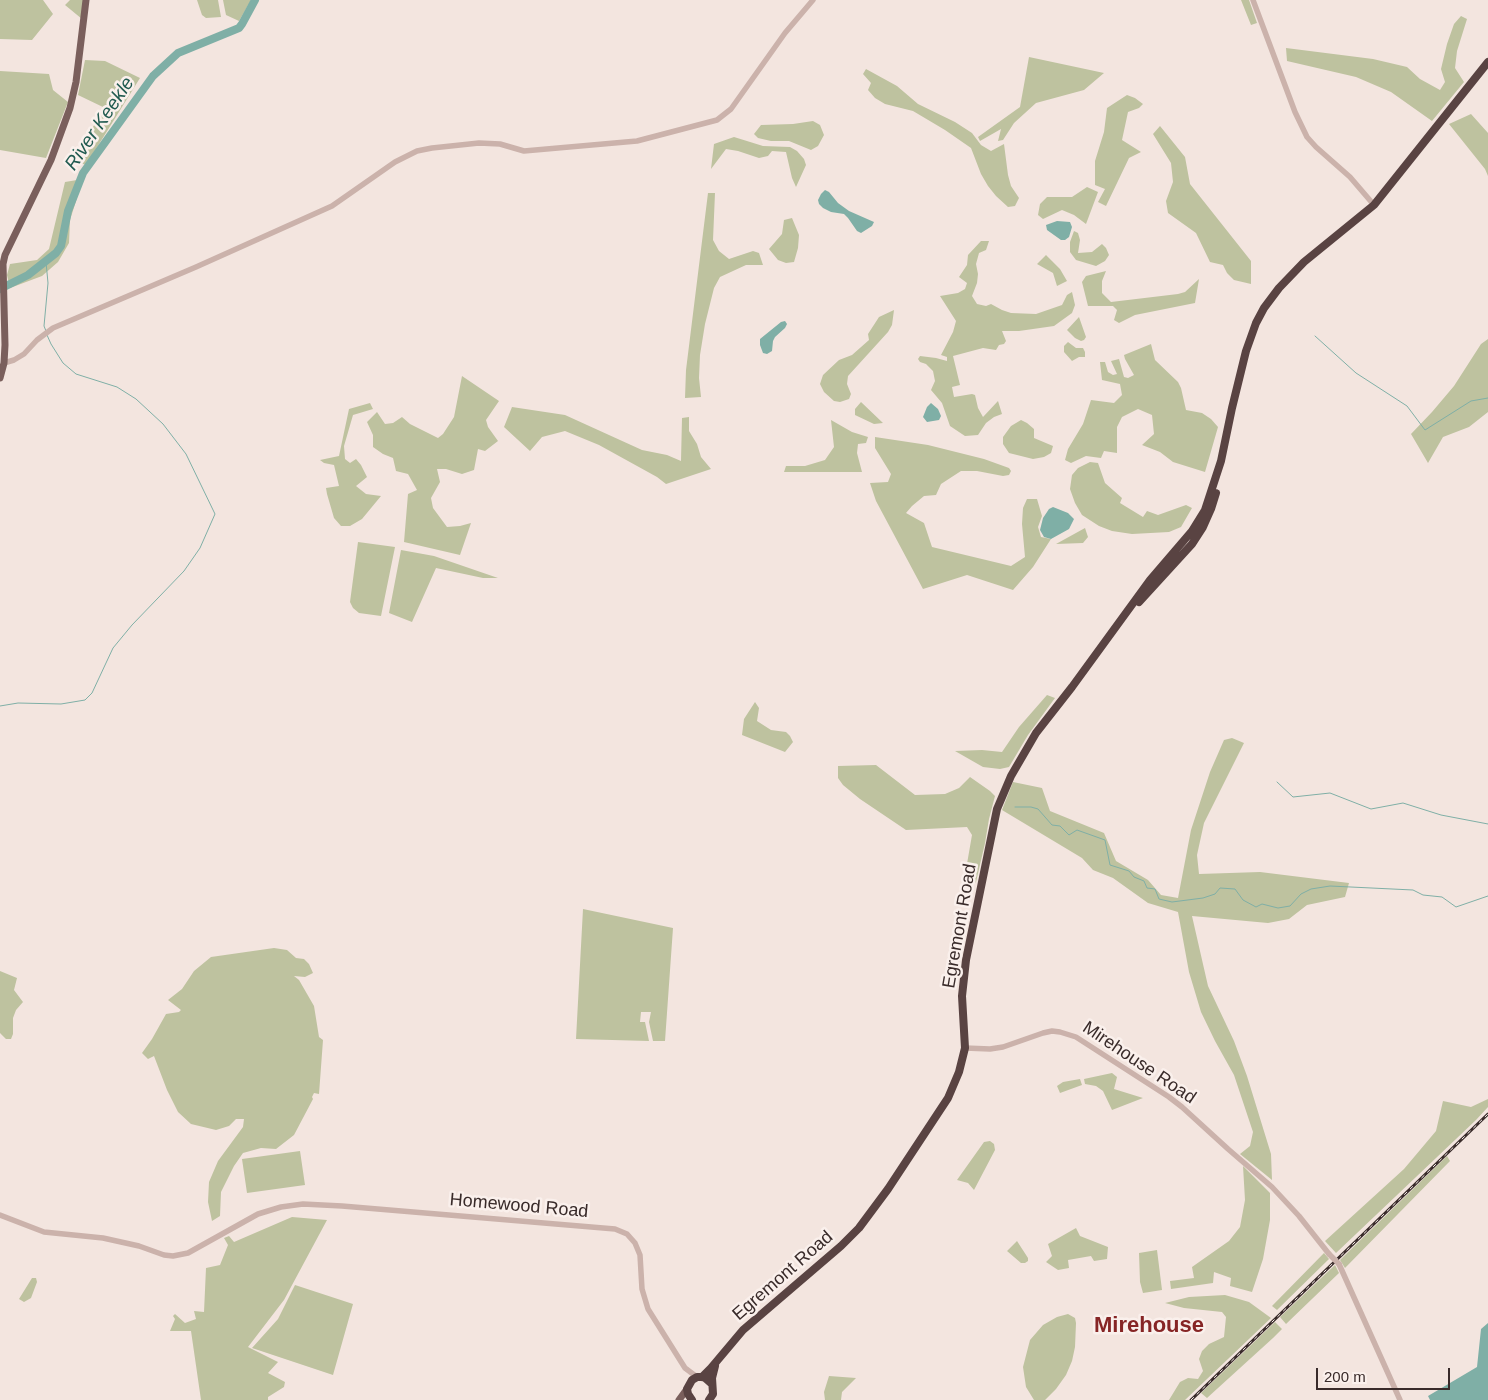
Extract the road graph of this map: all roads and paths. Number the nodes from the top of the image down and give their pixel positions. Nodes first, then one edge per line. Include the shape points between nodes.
1 (86, 0) edge
2 (813, 0) edge
3 (1254, 0) edge
4 (1488, 62) edge
5 (1374, 205) junction
6 (4, 363) junction
7 (0, 378) edge
8 (964, 1048) junction
9 (0, 1215) edge
10 (718, 1359) junction
11 (685, 1368) junction
12 (699, 1377) junction
13 (712, 1384) junction
14 (688, 1388) junction
15 (679, 1400) edge
16 (685, 1400) edge
17 (691, 1400) edge
18 (709, 1400) edge
19 (1400, 1400) edge

1 - 6 main road via 78,75 70,108 51,160 5,255
2 - 6 street via 785,33 731,109 717,120 637,142 524,151 500,144 479,144 417,152 396,162 332,206 53,328 24,354
3 - 5 street via 1307,137 1350,177
4 - 5 highway, Egremont Road
5 - 8 highway, Egremont Road via 1299,267 1264,308 1246,351 1218,485 1203,527 1192,544 1118,624 1036,733 1012,776 997,809 964,970
6 - 7 main road
8 - 10 highway, Egremont Road via 959,1072 948,1098 867,1218 841,1246 743,1330
8 - 19 street, Mirehouse Road, bridge via 1003,1047 1043,1033 1060,1032 1076,1037 1176,1102 1272,1187 1339,1264
9 - 11 street, Homewood Road via 44,1232 103,1238 173,1256 188,1253 258,1214 304,1204 619,1230 637,1247 646,1302
10 - 12 highway, Egremont Road
10 - 13 highway
11 - 12 street
11 - 14 street
12 - 13 highway via 708,1379
12 - 14 highway, Egremont Road via 690,1381
13 - 18 highway
14 - 15 main road
14 - 17 highway
16 - 17 main road

